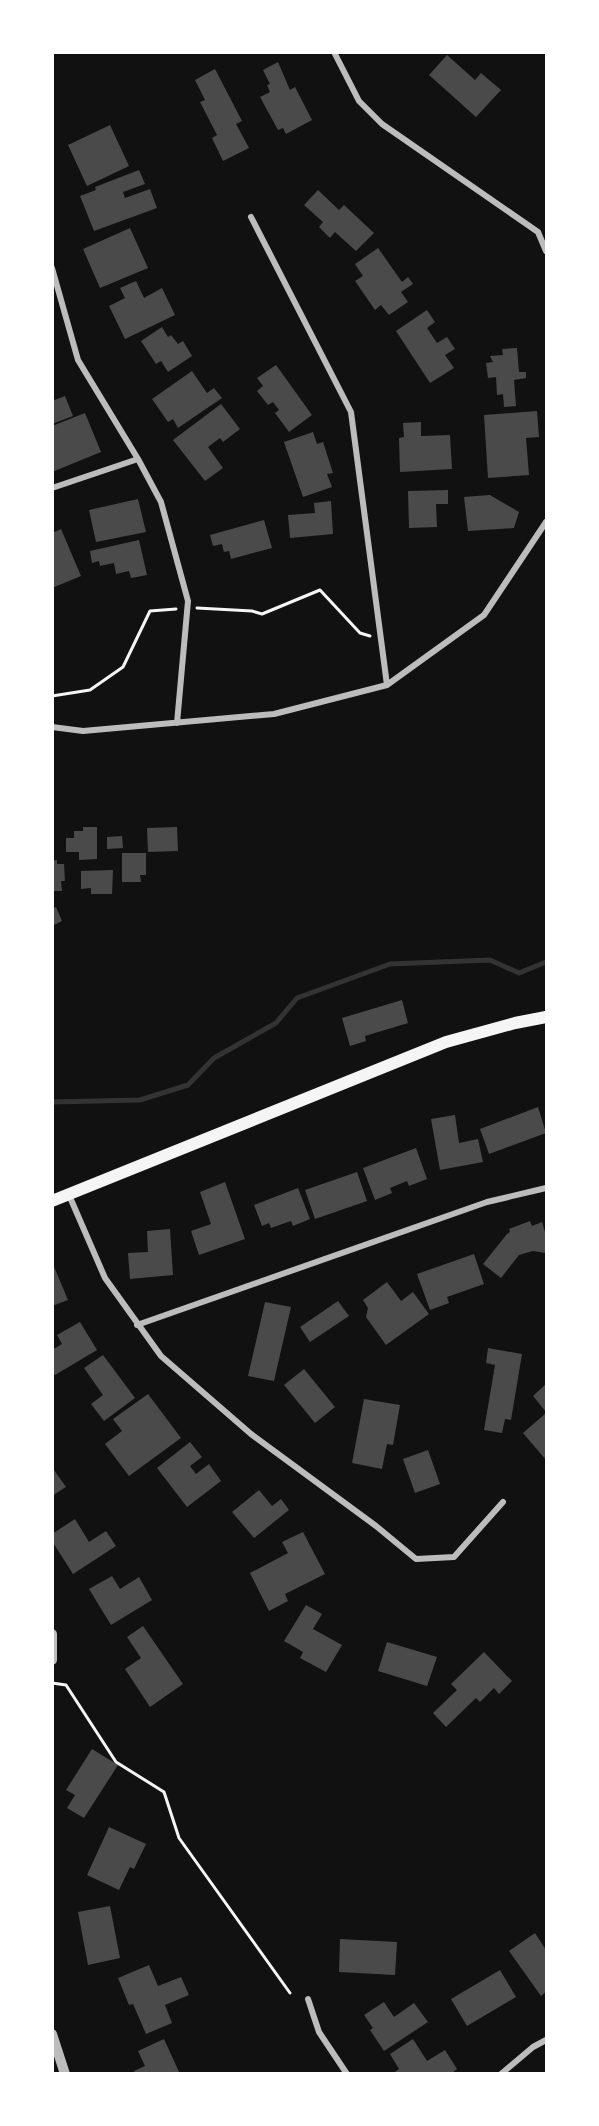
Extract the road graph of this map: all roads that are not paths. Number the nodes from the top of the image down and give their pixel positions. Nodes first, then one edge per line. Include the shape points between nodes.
1 (334, 52) edge
2 (251, 217) dead end
3 (546, 251) edge
4 (52, 268) edge
5 (56, 289) edge
6 (138, 459) junction
7 (52, 488) edge
8 (546, 522) edge
9 (387, 685) junction
10 (177, 723) junction
11 (52, 727) edge
12 (546, 1017) edge
13 (546, 1188) edge
14 (69, 1194) junction
15 (52, 1201) edge
16 (137, 1325) junction
17 (503, 1502) dead end
18 (52, 1634) edge
19 (52, 1660) edge
20 (308, 1999) dead end
21 (52, 2034) edge
22 (546, 2040) edge
23 (65, 2073) edge
24 (347, 2073) edge
25 (501, 2073) edge

1 - 3 street via 359,101 382,124 538,231
2 - 9 street via 351,412
4 - 5 street
5 - 6 street via 78,360
6 - 7 street
6 - 10 street via 161,502 188,601
8 - 9 street via 484,615
9 - 10 street via 274,714
10 - 11 street via 83,731
12 - 14 main road via 446,1042
13 - 16 street via 487,1202
14 - 15 main road
14 - 16 street via 105,1278
16 - 17 street via 161,1356 251,1434 416,1559 454,1557
18 - 19 street
20 - 24 street via 319,2032
21 - 23 street
22 - 25 street

